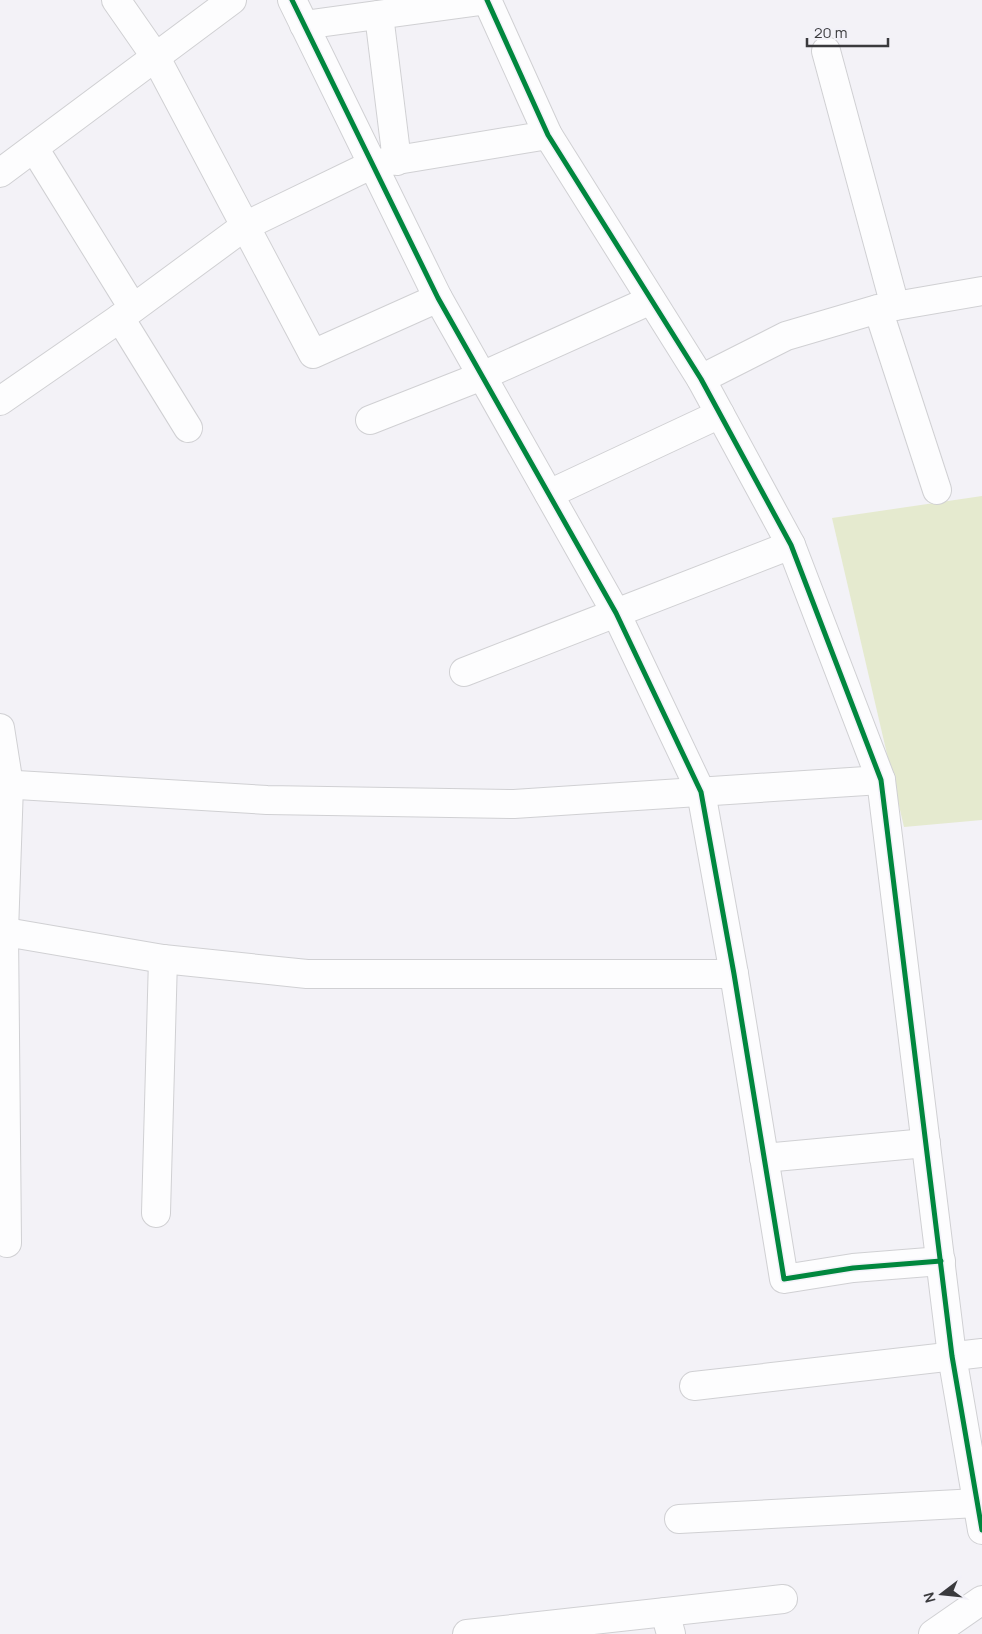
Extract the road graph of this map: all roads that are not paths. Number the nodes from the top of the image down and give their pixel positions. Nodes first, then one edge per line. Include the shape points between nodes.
1 (116, 0) edge
2 (232, 0) edge
3 (292, 0) edge
4 (488, 0) edge
5 (342, 10) edge
6 (379, 15) junction
7 (304, 25) junction
8 (826, 51) dead end
9 (155, 56) junction
10 (548, 135) junction
11 (34, 148) junction
12 (385, 163) junction
13 (0, 173) edge
14 (245, 226) junction
15 (982, 292) edge
16 (438, 298) junction
17 (651, 300) junction
18 (886, 308) junction
19 (126, 313) junction
20 (482, 376) junction
21 (701, 379) junction
22 (0, 401) edge
23 (720, 414) junction
24 (370, 420) dead end
25 (188, 428) dead end
26 (937, 490) dead end
27 (549, 494) junction
28 (791, 545) junction
29 (616, 613) junction
30 (464, 672) dead end
31 (0, 728) edge
32 (881, 780) junction
33 (4, 785) edge
34 (701, 792) junction
35 (2, 932) edge
36 (163, 959) junction
37 (734, 974) junction
38 (926, 1143) junction
39 (764, 1158) junction
40 (156, 1213) dead end
41 (7, 1243) dead end
42 (940, 1261) junction
43 (982, 1353) edge
44 (952, 1356) junction
45 (694, 1386) dead end
46 (678, 1519) dead end
47 (981, 1522) edge
48 (783, 1599) dead end
49 (982, 1600) edge
50 (668, 1623) edge
51 (519, 1631) edge
52 (467, 1634) edge
53 (933, 1634) edge

1 - 9 street
2 - 9 street
3 - 7 street
4 - 6 street
4 - 10 street
5 - 6 street
5 - 7 street
6 - 12 street
7 - 12 street
8 - 18 street
9 - 11 street
9 - 14 street
10 - 12 street
10 - 17 street
11 - 13 street
11 - 19 street
12 - 14 street
12 - 16 street
14 - 16 street via 313,354
14 - 19 street
15 - 18 street
16 - 20 street
17 - 20 street
17 - 21 street
18 - 21 street via 786,336
18 - 26 street
19 - 22 street
19 - 25 street
20 - 24 street
20 - 27 street
21 - 23 street
23 - 27 street
23 - 28 street
27 - 29 street
28 - 29 street
28 - 32 street
29 - 30 street
29 - 34 street
31 - 33 street
32 - 34 street
32 - 38 street
33 - 34 street via 267,800 514,804
33 - 35 street
34 - 37 street
35 - 36 street
35 - 41 street
36 - 37 street via 307,974
36 - 40 street
37 - 39 street
38 - 39 street
38 - 42 street
39 - 42 street via 784,1279 853,1268
42 - 44 street
43 - 44 street
44 - 45 street
44 - 47 street
46 - 47 street
48 - 50 street
49 - 53 street
50 - 51 street
51 - 52 street

